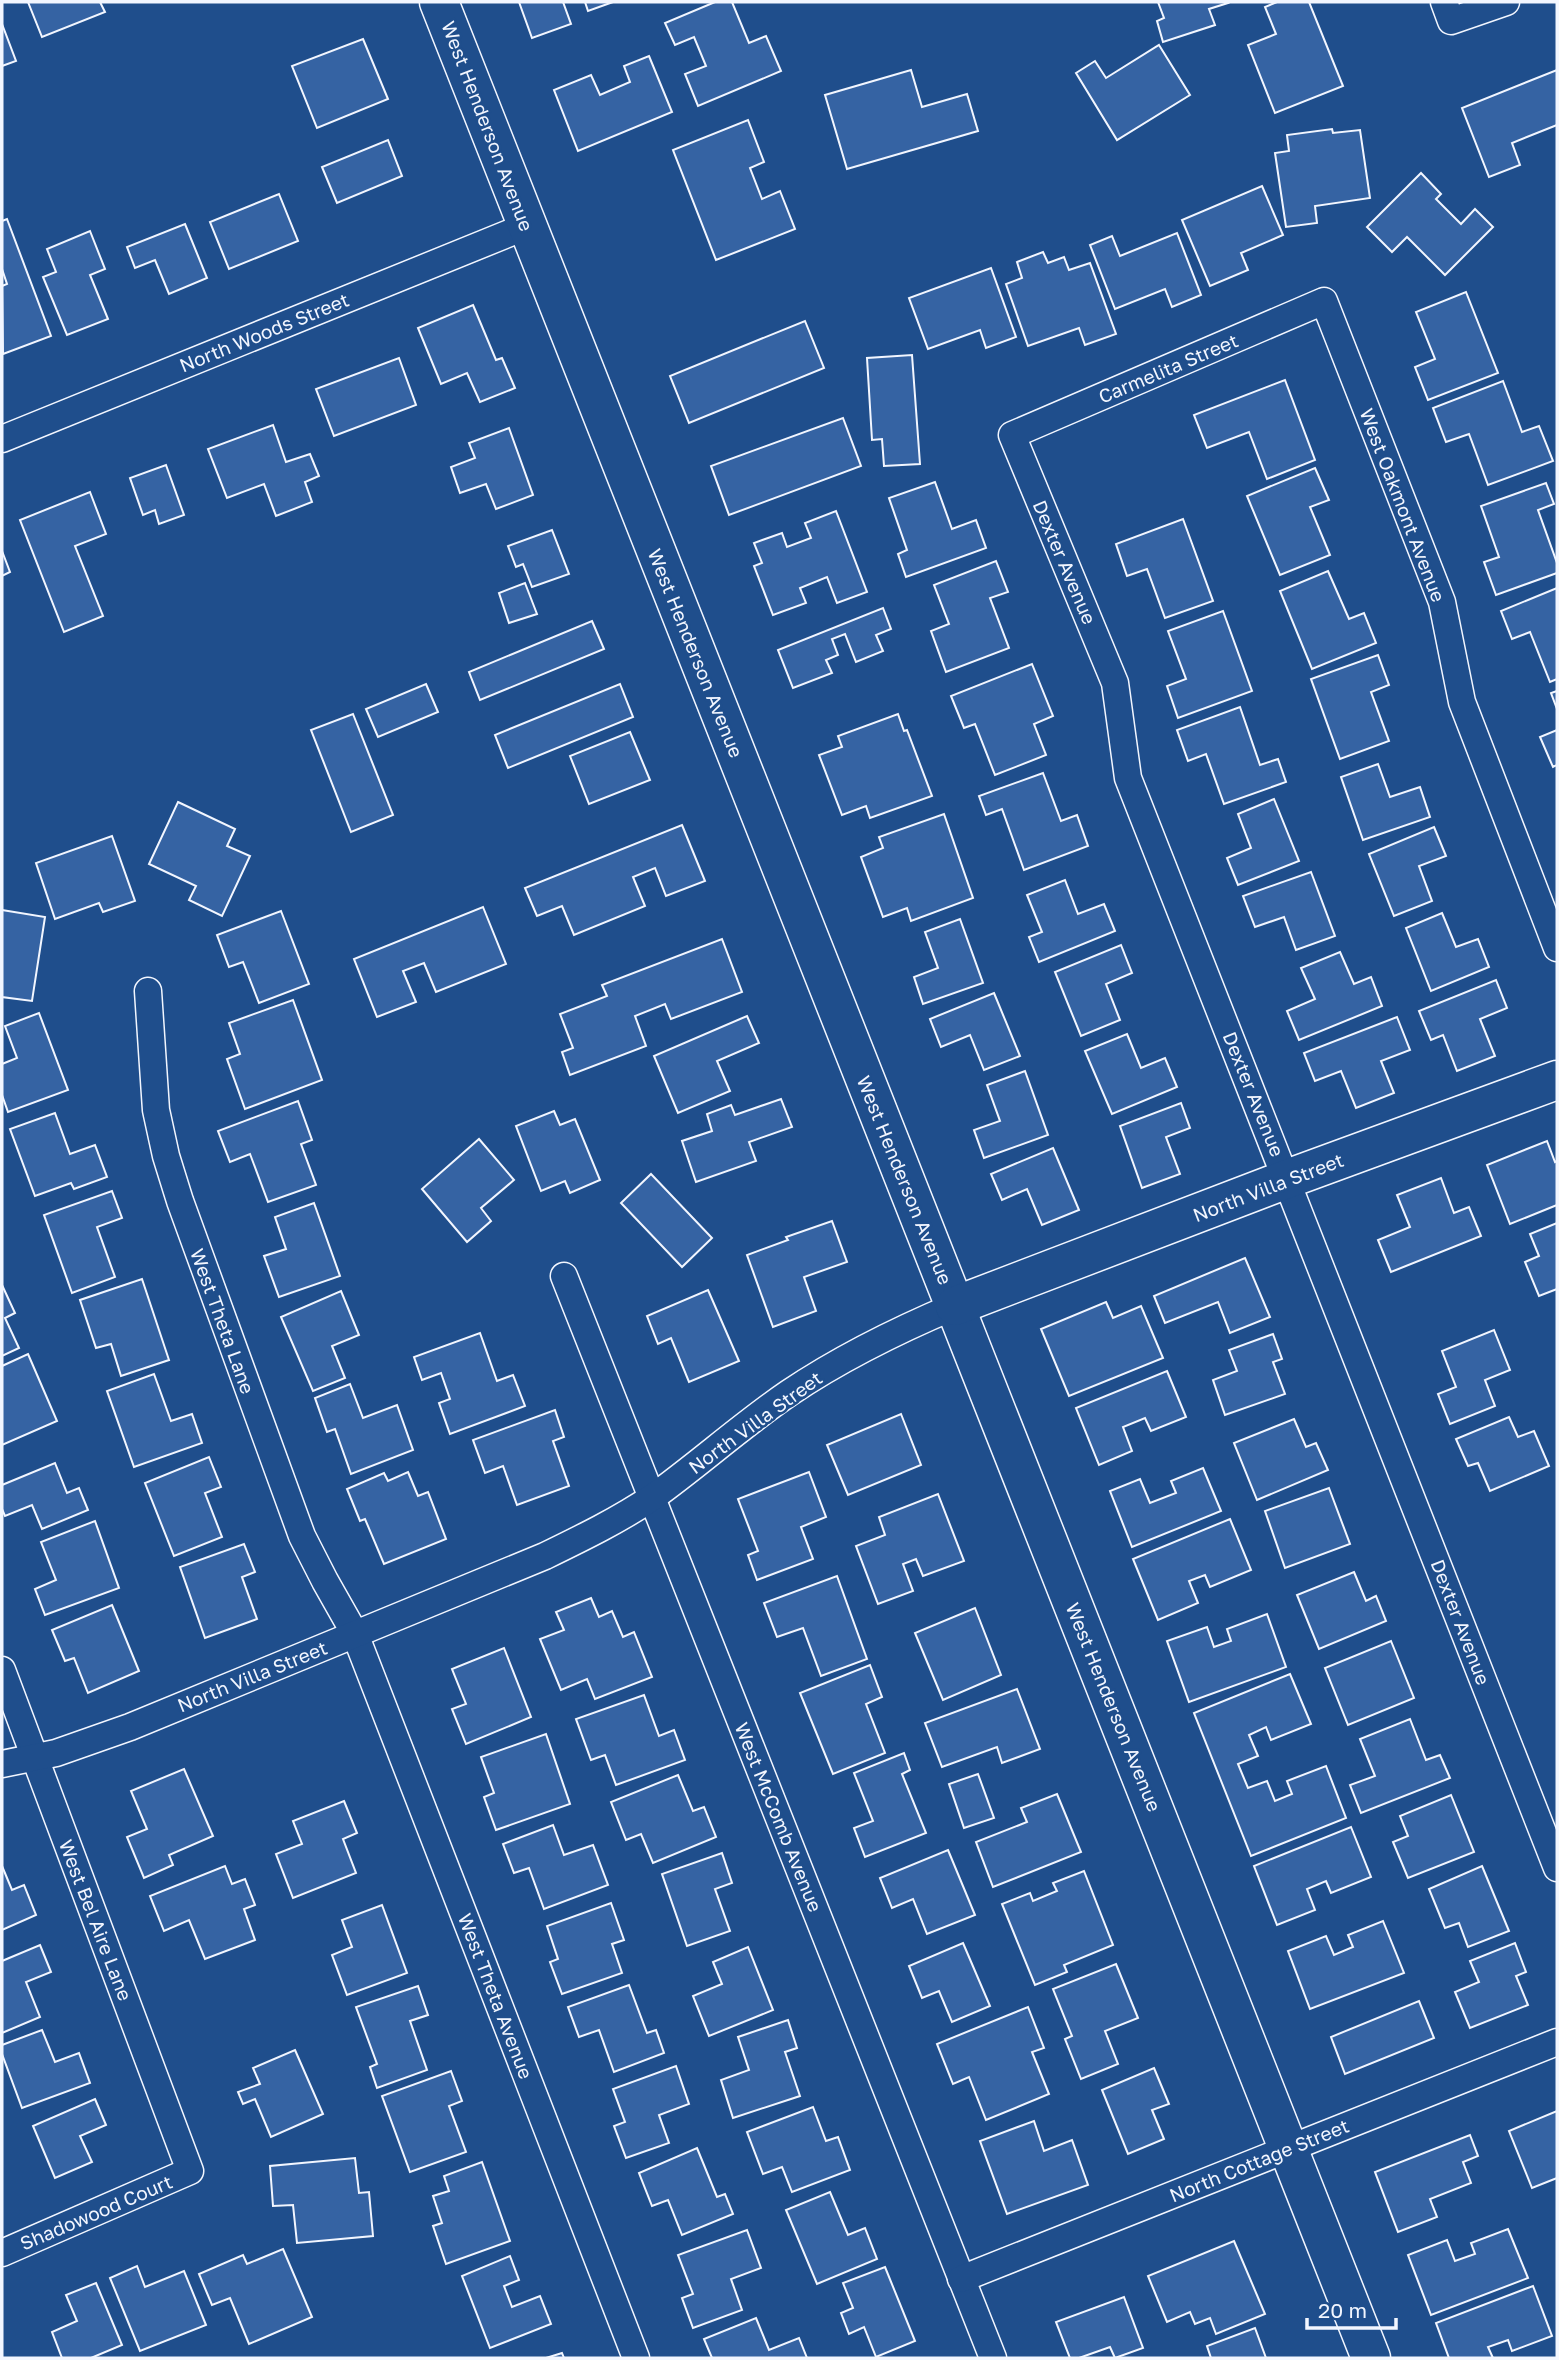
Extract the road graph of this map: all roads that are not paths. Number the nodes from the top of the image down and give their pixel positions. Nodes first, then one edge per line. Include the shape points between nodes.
1 (439, 2) edge
2 (1506, 2) edge
3 (1448, 11) edge
4 (527, 226) junction
5 (1324, 301) joint
6 (1012, 435) joint
7 (2, 439) edge
8 (1557, 948) edge
9 (148, 991) dead end
10 (1557, 1080) edge
11 (1287, 1179) junction
12 (565, 1276) dead end
13 (955, 1306) junction
14 (653, 1496) junction
15 (355, 1634) junction
16 (2, 1670) edge
17 (35, 1758) junction
18 (2, 1764) edge
19 (1557, 1868) edge
20 (1557, 2042) edge
21 (1289, 2149) junction
22 (190, 2171) joint
23 (2, 2253) edge
24 (961, 2279) junction
25 (636, 2358) edge
26 (993, 2358) edge
27 (1371, 2358) edge

1 - 4 main road, West Henderson Avenue
2 - 3 street
4 - 7 street, North Woods Street
4 - 13 main road, West Henderson Avenue
5 - 6 street, Carmelita Street
5 - 8 street, West Oakmont Avenue via 1442,602 1462,702
6 - 11 street, Dexter Avenue via 1115,682 1128,778
9 - 15 street, West Theta Lane via 156,1110 180,1201 302,1536
10 - 11 main road, North Villa Street
11 - 13 main road, North Villa Street
11 - 19 street, Dexter Avenue
12 - 14 street, West McComb Avenue
13 - 14 street, North Villa Street via 902,1329 790,1393
13 - 21 main road, West Henderson Avenue
14 - 15 street, North Villa Street via 545,1556
14 - 24 street, West McComb Avenue
15 - 17 street, North Villa Street via 119,1731
15 - 25 street, West Theta Avenue
16 - 17 street, West Bel Aire Lane
17 - 18 street, North Villa Street
17 - 22 street, West Bel Aire Lane
20 - 21 street, North Cottage Street
21 - 24 street, North Cottage Street
21 - 27 main road, West Henderson Avenue
22 - 23 street, Shadowood Court
24 - 26 street, West McComb Avenue

